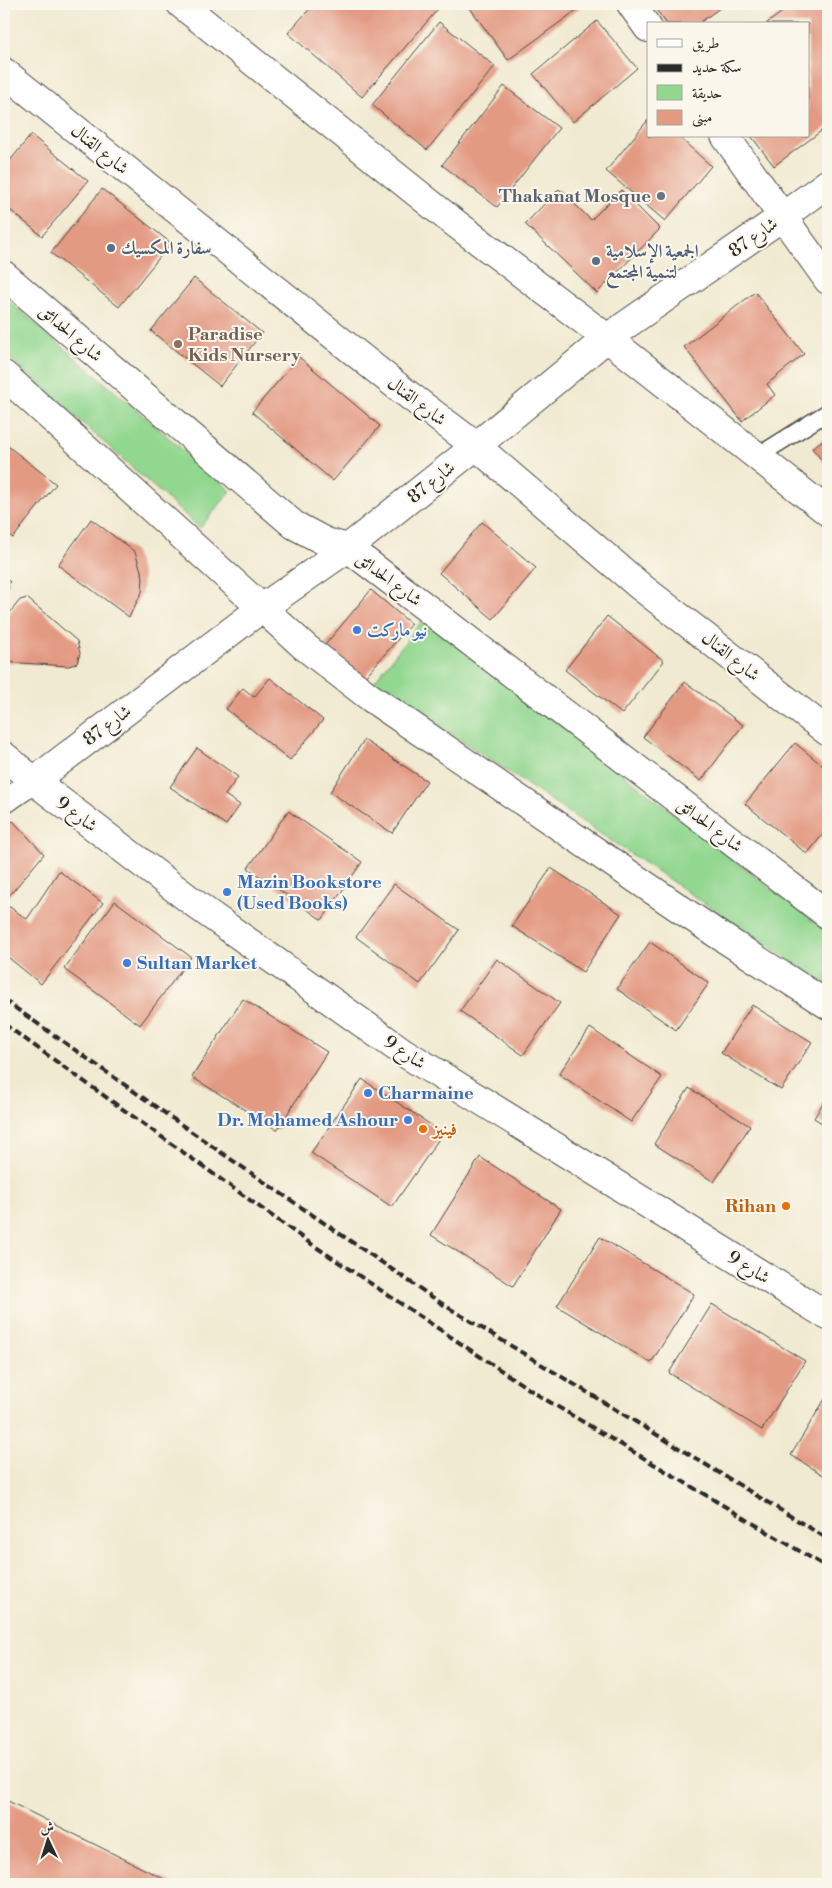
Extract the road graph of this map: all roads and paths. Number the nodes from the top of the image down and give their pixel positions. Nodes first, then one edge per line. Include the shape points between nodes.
1 (181, 4) edge
2 (631, 4) edge
3 (647, 27) edge
4 (4, 72) edge
5 (726, 138) edge
6 (828, 183) edge
7 (782, 217) junction
8 (4, 275) edge
9 (828, 280) edge
10 (607, 338) junction
11 (4, 375) edge
12 (828, 412) edge
13 (476, 446) junction
14 (758, 456) junction
15 (828, 512) edge
16 (348, 548) junction
17 (262, 608) junction
18 (828, 732) edge
19 (4, 756) edge
20 (34, 781) junction
21 (4, 802) edge
22 (828, 916) edge
23 (828, 1004) edge
24 (828, 1316) edge

1 - 10 street via 447,217
2 - 3 street
4 - 13 street, شارع القنال
5 - 7 street
6 - 7 street, شارع 87
7 - 9 street
7 - 10 street, شارع 87
8 - 16 street, شارع الحدائق via 294,525 326,542
10 - 13 street, شارع 87
10 - 14 street
11 - 17 street
12 - 14 lane
13 - 16 street, شارع 87
13 - 18 street, شارع القنال via 641,587
14 - 15 street
16 - 17 street, شارع 87
16 - 22 street, شارع الحدائق
17 - 20 street, شارع 87
17 - 23 street via 304,647 371,698 717,934
19 - 20 street, شارع 9
20 - 21 street
20 - 24 street, شارع 9 via 202,910 403,1052

